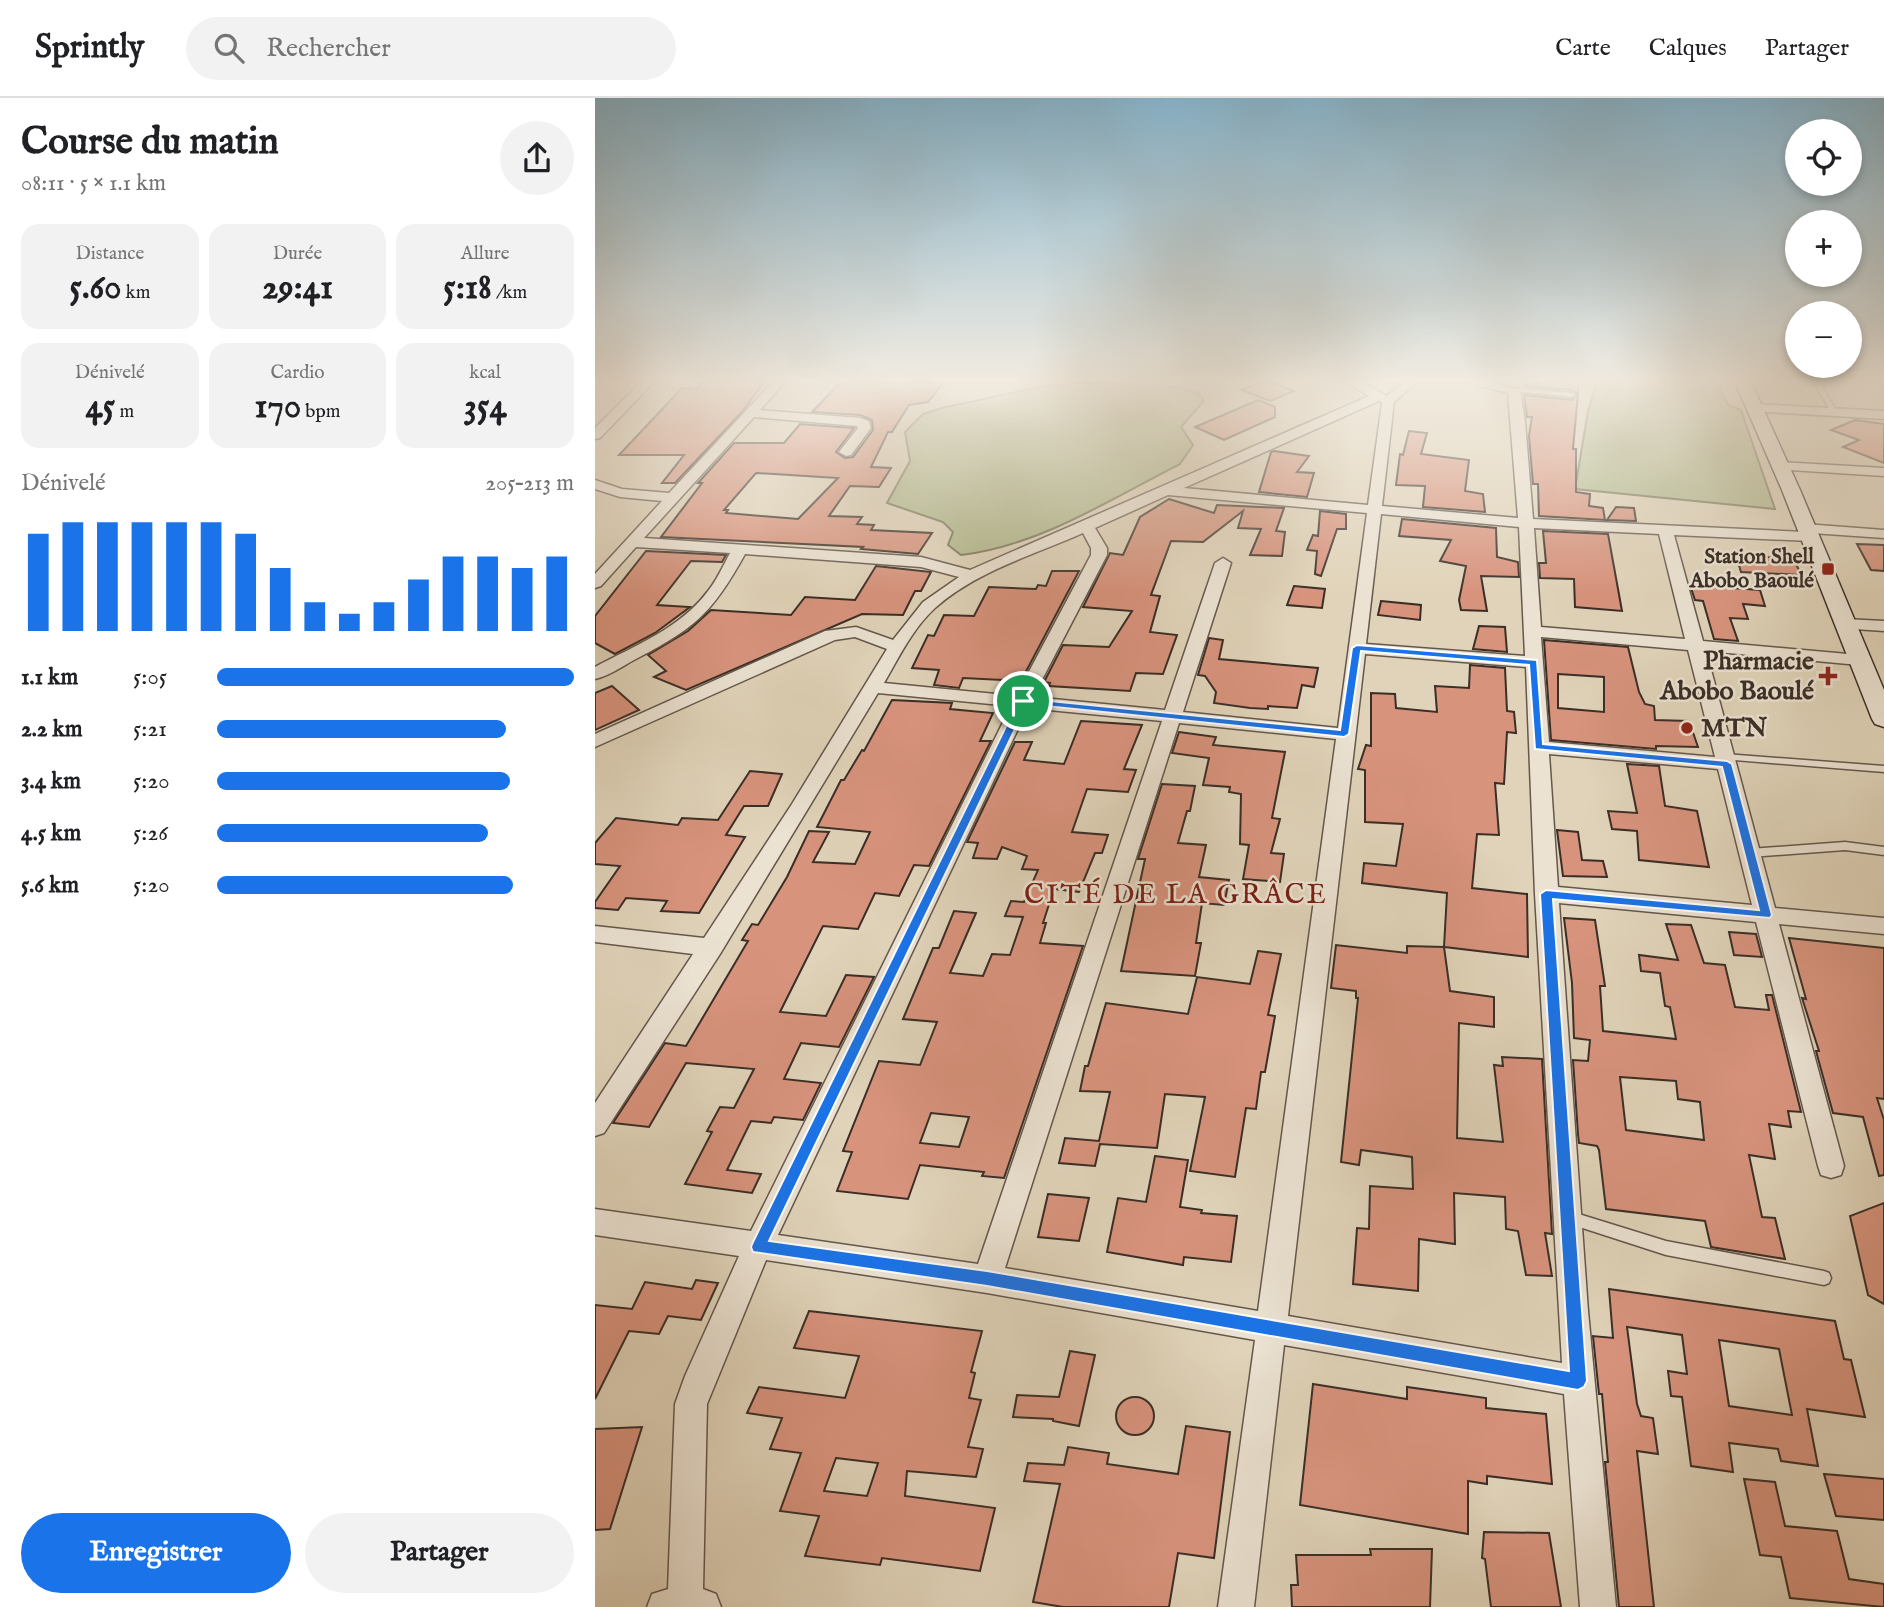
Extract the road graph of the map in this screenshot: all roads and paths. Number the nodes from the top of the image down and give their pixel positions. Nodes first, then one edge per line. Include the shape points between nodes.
1 (714, 452) edge
2 (1256, 452) edge
3 (1379, 452) edge
4 (1521, 452) edge
5 (1774, 452) edge
6 (1780, 466) junction
7 (1884, 472) edge
8 (595, 484) edge
9 (1164, 491) junction
10 (672, 498) junction
11 (1374, 511) junction
12 (1526, 523) junction
13 (1086, 526) junction
14 (1666, 532) junction
15 (1807, 533) junction
16 (1884, 534) edge
17 (633, 542) junction
18 (740, 549) junction
19 (1223, 563) dead end
20 (971, 575) junction
21 (595, 583) edge
22 (1845, 624) junction
23 (1884, 626) edge
24 (1534, 631) junction
25 (1696, 645) junction
26 (897, 647) junction
27 (1357, 648) junction
28 (1859, 660) junction
29 (1534, 662) junction
30 (595, 674) edge
31 (874, 687) junction
32 (1023, 701) junction
33 (1171, 716) junction
34 (1884, 719) edge
35 (1344, 734) junction
36 (595, 741) edge
37 (1538, 747) junction
38 (1726, 760) junction
39 (1884, 769) edge
40 (1884, 851) edge
41 (1750, 853) junction
42 (1546, 894) junction
43 (1766, 915) junction
44 (1884, 926) edge
45 (595, 934) edge
46 (712, 948) junction
47 (595, 1125) edge
48 (1831, 1166) dead end
49 (1567, 1216) junction
50 (595, 1222) edge
51 (758, 1247) junction
52 (1824, 1278) dead end
53 (987, 1279) junction
54 (1271, 1328) junction
55 (1578, 1381) junction
56 (685, 1606) edge
57 (1236, 1607) edge
58 (1598, 1607) edge

1 - 10 street
2 - 9 street
3 - 11 street
4 - 12 street
5 - 6 main road
6 - 7 street
6 - 15 main road
8 - 10 street via 620,493
9 - 11 street
9 - 13 street
10 - 17 street
11 - 12 street
11 - 27 street
12 - 14 street
12 - 24 street
13 - 20 street
13 - 32 street via 1099,555
14 - 15 street
14 - 25 street
15 - 16 street
15 - 22 main road
17 - 18 street
17 - 21 street
18 - 20 street via 921,562
18 - 30 street via 712,597 694,614
19 - 33 street
20 - 26 street via 929,605
22 - 23 street
22 - 28 main road
24 - 25 street
24 - 29 street
25 - 28 street
25 - 38 street
26 - 31 street
26 - 36 street via 856,632 831,635
27 - 29 street
27 - 35 street
28 - 34 main road
29 - 37 street
31 - 32 street
31 - 46 street
32 - 33 street
32 - 51 street
33 - 35 street
33 - 53 street
35 - 54 street
37 - 38 street
37 - 42 street
38 - 39 lane
38 - 41 street
40 - 41 lane via 1845,846
41 - 43 street
42 - 43 street
42 - 49 street
43 - 44 street
43 - 48 street
45 - 46 street
46 - 47 street
49 - 52 lane via 1666,1248
49 - 55 street
50 - 51 street
51 - 53 street
51 - 56 street via 691,1404
53 - 54 street
54 - 55 street
54 - 57 street
55 - 58 street

